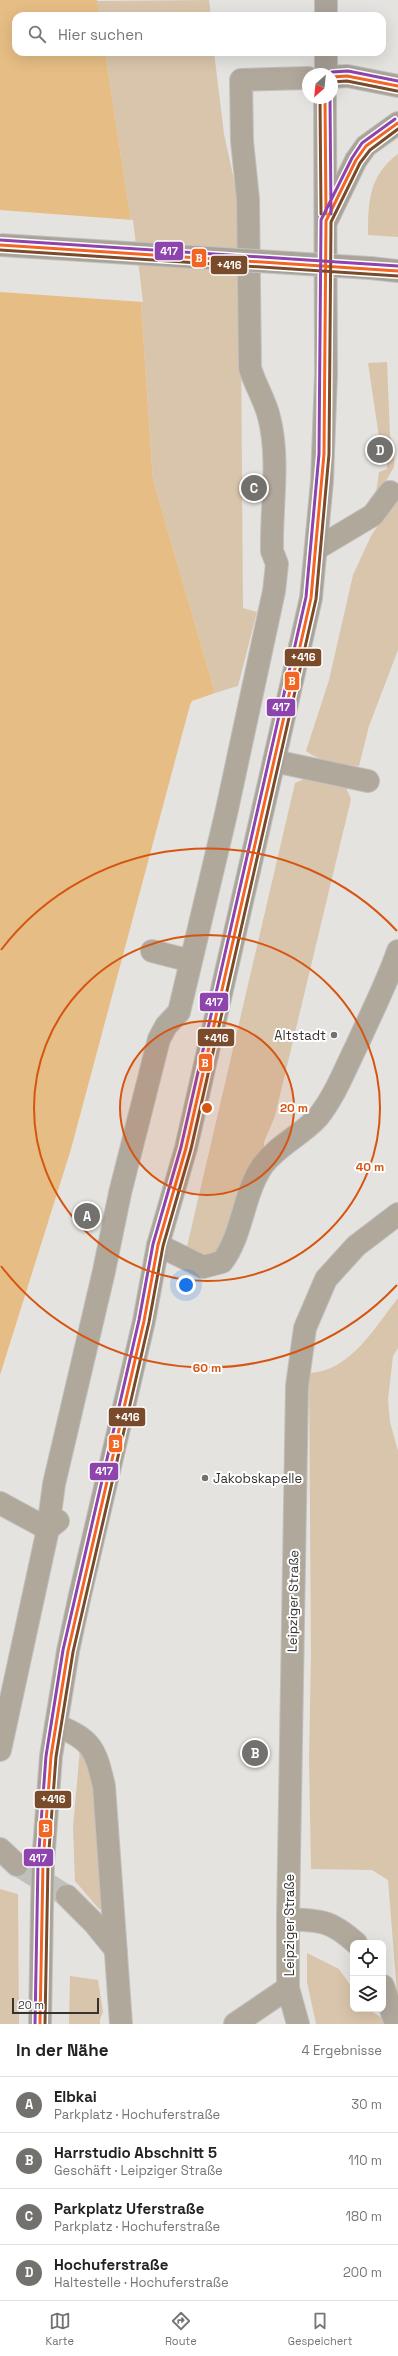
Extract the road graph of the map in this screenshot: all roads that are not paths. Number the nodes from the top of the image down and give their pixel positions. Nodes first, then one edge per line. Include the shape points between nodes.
1 (326, 0) edge
2 (326, 12) edge
3 (326, 56) edge
4 (326, 68) edge
5 (338, 77) edge
6 (302, 78) edge
7 (398, 86) edge
8 (326, 104) edge
9 (398, 123) edge
10 (326, 221) junction
11 (0, 245) edge
12 (398, 271) edge
13 (390, 492) dead end
14 (316, 549) junction
15 (274, 761) junction
16 (368, 780) dead end
17 (152, 950) dead end
18 (398, 950) edge
19 (191, 961) junction
20 (398, 1214) edge
21 (158, 1245) junction
22 (0, 1504) edge
23 (54, 1524) junction
24 (56, 1725) junction
25 (0, 1750) edge
26 (0, 1849) edge
27 (17, 1865) tunnel mouth
28 (66, 1896) tunnel mouth
29 (288, 1919) junction
30 (352, 1940) edge
31 (116, 1950) junction
32 (288, 1988) junction
33 (386, 1995) edge
34 (40, 2024) edge
35 (121, 2024) edge
36 (235, 2024) edge
37 (298, 2024) edge
38 (396, 2024) edge

1 - 2 main road
3 - 4 main road
5 - 7 main road
6 - 19 street via 242,80 242,141 248,199 250,368 269,416 274,448 272,551 277,564 274,591
8 - 10 main road
9 - 10 main road via 366,146 356,160
10 - 14 main road via 326,381
11 - 12 main road, bridge
13 - 14 street via 373,515
14 - 15 main road via 311,598
15 - 16 street
15 - 21 main road via 186,1148
17 - 19 street
18 - 21 street via 340,1081 317,1118 274,1153 263,1166 222,1262 203,1267
19 - 23 street via 179,1012 166,1026 159,1040 122,1186 54,1484
20 - 29 street, Leipziger Straße via 356,1246 326,1279 305,1328 297,1386
21 - 24 main road via 144,1321 78,1602
22 - 23 street
23 - 25 street
24 - 31 street via 84,1739 98,1760 104,1786
24 - 34 main road, bridge via 51,1756 43,1863
26 - 27 street
28 - 31 street via 94,1922
29 - 30 street via 323,1921 336,1926
29 - 32 street, Leipziger Straße
31 - 35 street
32 - 36 street
32 - 37 street, Leipziger Straße
33 - 38 street

